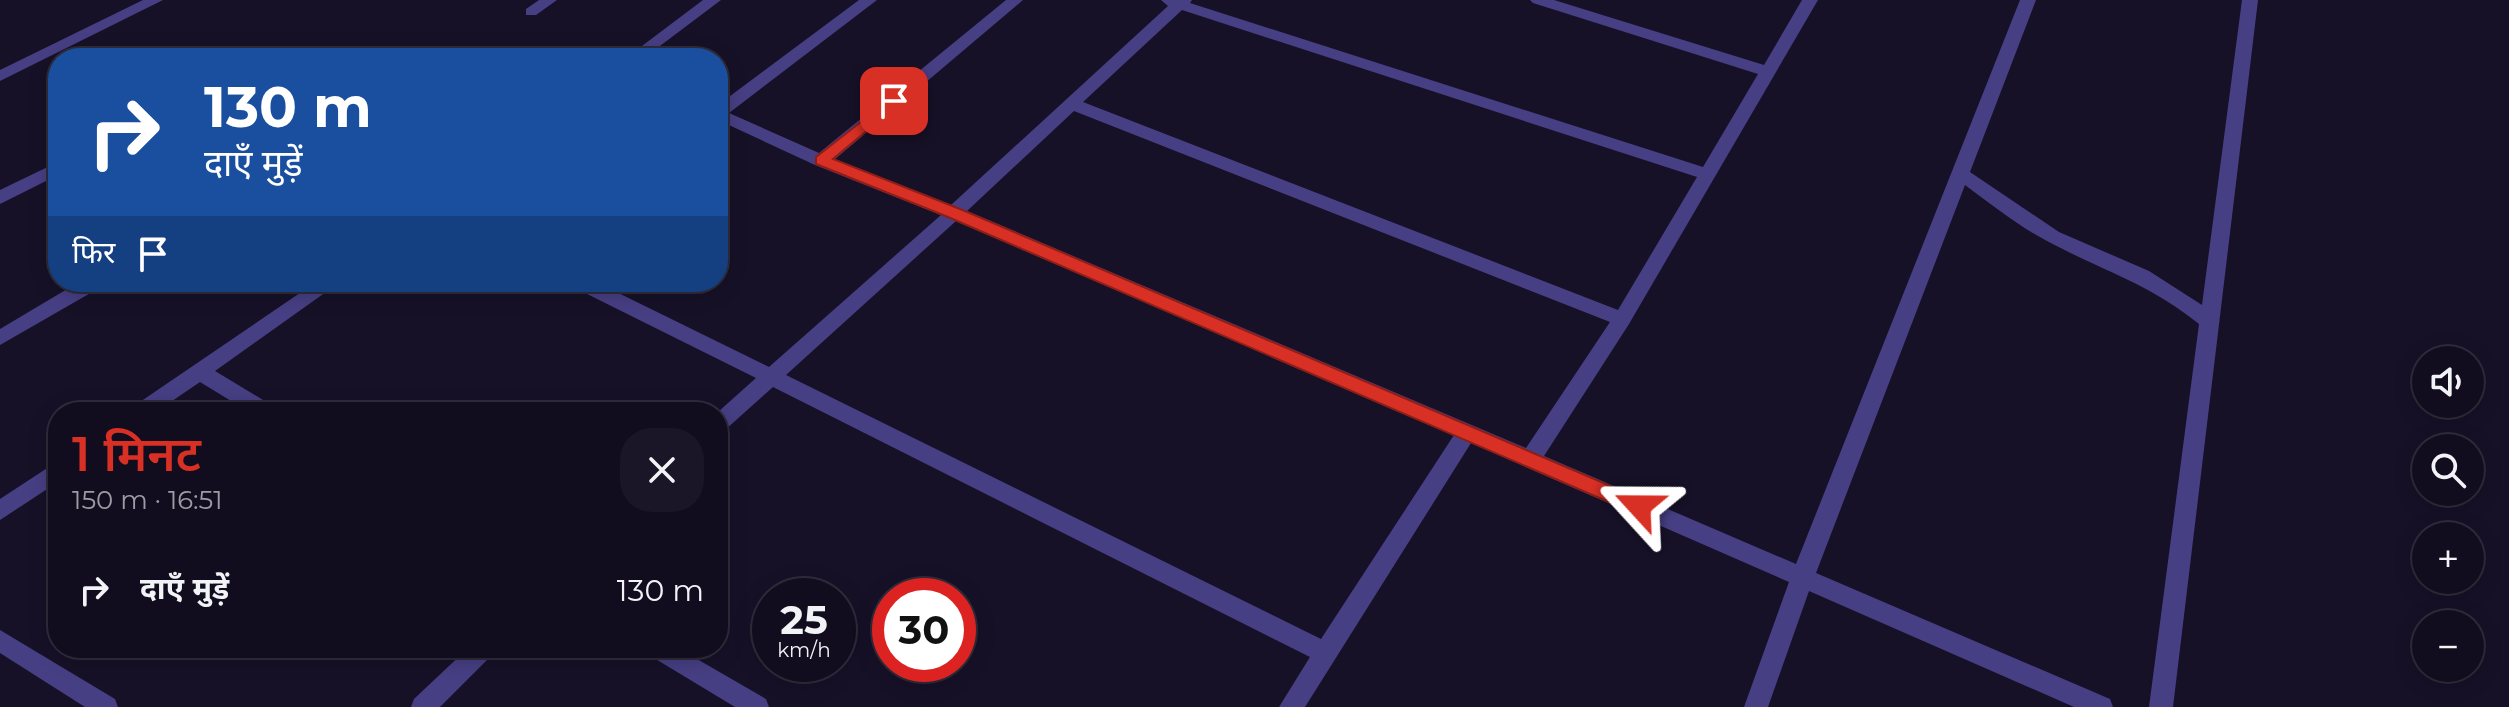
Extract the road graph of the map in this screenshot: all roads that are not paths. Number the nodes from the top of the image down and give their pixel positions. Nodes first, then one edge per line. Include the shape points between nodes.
1 (155, 0) edge
2 (549, 0) edge
3 (713, 0) edge
4 (869, 0) edge
5 (1015, 0) edge
6 (1538, 0) edge
7 (1810, 0) edge
8 (2028, 0) edge
9 (2250, 0) edge
10 (1175, 2) edge
11 (531, 12) dead end
12 (57, 48) edge
13 (648, 48) edge
14 (48, 52) edge
15 (1767, 71) junction
16 (0, 76) edge
17 (1072, 104) junction
18 (728, 106) edge
19 (728, 118) edge
20 (821, 161) junction
21 (48, 173) edge
22 (1959, 173) junction
23 (1708, 175) junction
24 (0, 198) edge
25 (954, 213) junction
26 (77, 292) edge
27 (315, 292) edge
28 (600, 292) edge
29 (1622, 319) junction
30 (2209, 321) junction
31 (0, 338) edge
32 (199, 371) junction
33 (769, 375) junction
34 (155, 402) edge
35 (250, 402) edge
36 (728, 414) edge
37 (1466, 434) junction
38 (1530, 459) junction
39 (48, 477) edge
40 (0, 511) edge
41 (1802, 578) junction
42 (0, 640) edge
43 (1323, 652) junction
44 (474, 658) edge
45 (674, 658) edge
46 (106, 707) edge
47 (423, 707) edge
48 (757, 707) edge
49 (1291, 707) edge
50 (1756, 707) edge
51 (2101, 707) edge
52 (2161, 707) edge

1 - 12 street
2 - 11 street
3 - 13 street
4 - 18 street
5 - 20 street
6 - 15 street
7 - 15 street
8 - 22 street
9 - 30 street
10 - 17 street
10 - 23 street
14 - 16 street
15 - 23 street
17 - 25 street
17 - 29 street
19 - 20 street
20 - 25 street
21 - 24 street
22 - 30 street via 2052,236 2142,276
22 - 41 street
23 - 29 street
25 - 33 street
25 - 37 street
26 - 31 street
27 - 32 street
28 - 33 street
29 - 38 street
30 - 52 street
32 - 34 street
32 - 35 street
33 - 36 street
33 - 43 street
37 - 38 street
37 - 43 street
38 - 41 street
39 - 40 street
41 - 50 street
41 - 51 street
42 - 46 street
43 - 49 street
44 - 47 street
45 - 48 street

